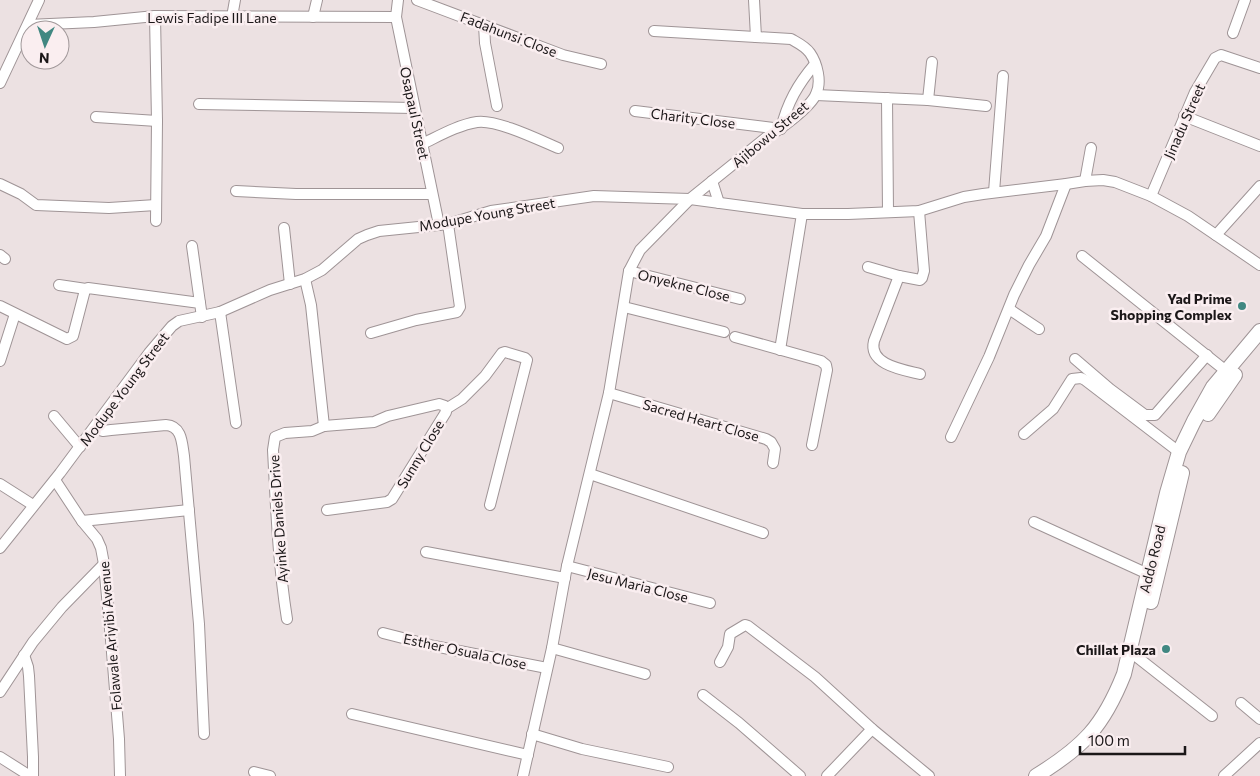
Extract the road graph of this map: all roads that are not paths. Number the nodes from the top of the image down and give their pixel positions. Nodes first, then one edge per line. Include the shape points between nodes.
1 (39, 0) edge
2 (236, 0) edge
3 (317, 0) edge
4 (398, 0) edge
5 (417, 0) edge
6 (754, 0) edge
7 (1244, 0) edge
8 (155, 16) junction
9 (232, 17) junction
10 (313, 17) junction
11 (396, 17) junction
12 (30, 20) edge
13 (70, 23) edge
14 (484, 25) junction
15 (654, 31) dead end
16 (1233, 33) dead end
17 (756, 37) junction
18 (20, 42) edge
19 (932, 62) dead end
20 (601, 64) dead end
21 (815, 64) junction
22 (1260, 68) edge
23 (1003, 76) dead end
24 (0, 83) edge
25 (816, 94) junction
26 (887, 98) junction
27 (928, 100) junction
28 (199, 104) dead end
29 (497, 106) dead end
30 (986, 106) dead end
31 (414, 108) junction
32 (635, 111) dead end
33 (1184, 116) junction
34 (96, 117) dead end
35 (157, 121) junction
36 (781, 129) junction
37 (422, 144) junction
38 (1260, 146) edge
39 (558, 148) dead end
40 (1091, 148) dead end
41 (712, 181) junction
42 (1085, 181) junction
43 (0, 184) edge
44 (1066, 184) junction
45 (1260, 186) edge
46 (236, 191) dead end
47 (994, 192) junction
48 (432, 194) junction
49 (1151, 196) junction
50 (690, 200) junction
51 (719, 203) junction
52 (156, 205) junction
53 (919, 211) junction
54 (888, 212) junction
55 (802, 214) junction
56 (156, 221) dead end
57 (443, 225) junction
58 (284, 228) dead end
59 (1216, 235) junction
60 (192, 246) dead end
61 (1082, 256) dead end
62 (1260, 265) edge
63 (868, 266) dead end
64 (629, 271) junction
65 (899, 276) junction
66 (304, 279) junction
67 (290, 284) junction
68 (59, 285) dead end
69 (86, 289) junction
70 (740, 299) dead end
71 (200, 303) junction
72 (0, 306) edge
73 (624, 307) junction
74 (1009, 309) junction
75 (220, 312) junction
76 (15, 314) junction
77 (202, 317) junction
78 (1039, 329) dead end
79 (1260, 331) edge
80 (724, 332) dead end
81 (371, 333) dead end
82 (735, 337) dead end
83 (1260, 345) edge
84 (780, 350) junction
85 (1207, 355) junction
86 (1075, 359) dead end
87 (0, 361) edge
88 (1226, 371) junction
89 (920, 374) dead end
90 (609, 393) junction
91 (446, 409) junction
92 (54, 416) dead end
93 (236, 423) dead end
94 (324, 426) junction
95 (94, 428) junction
96 (1024, 434) dead end
97 (951, 437) dead end
98 (812, 444) dead end
99 (80, 447) junction
100 (1180, 452) junction
101 (773, 463) dead end
102 (590, 474) junction
103 (55, 480) junction
104 (0, 484) edge
105 (33, 505) junction
106 (490, 505) dead end
107 (189, 510) junction
108 (327, 510) dead end
109 (82, 521) junction
110 (1034, 522) dead end
111 (763, 533) dead end
112 (0, 548) edge
113 (426, 552) dead end
114 (104, 564) junction
115 (567, 566) junction
116 (1148, 574) junction
117 (565, 578) junction
118 (710, 603) dead end
119 (287, 619) dead end
120 (383, 633) dead end
121 (552, 648) junction
122 (24, 655) junction
123 (1137, 657) junction
124 (720, 662) dead end
125 (547, 668) junction
126 (645, 674) dead end
127 (0, 692) edge
128 (703, 695) dead end
129 (1241, 703) dead end
130 (352, 714) dead end
131 (1212, 716) dead end
132 (1260, 720) edge
133 (872, 729) junction
134 (204, 734) dead end
135 (532, 734) junction
136 (1260, 743) edge
137 (528, 755) junction
138 (0, 758) edge
139 (668, 767) dead end
140 (254, 772) dead end
141 (31, 776) edge
142 (120, 776) edge
143 (270, 776) edge
144 (523, 776) edge
145 (800, 776) edge
146 (827, 776) edge
147 (929, 776) edge
148 (1036, 776) edge
149 (1051, 776) edge
150 (1224, 776) edge

1 - 12 street
2 - 9 street
3 - 10 street
4 - 11 street, Osapaul Street
5 - 14 street, Fadahunsi Close
6 - 17 street
7 - 16 street
8 - 9 street, Lewis Fadipe III Lane
8 - 13 street, Lewis Fadipe III Lane
8 - 35 street
9 - 10 street, Lewis Fadipe III Lane
10 - 11 street, Lewis Fadipe III Lane
11 - 31 street, Osapaul Street
14 - 20 street, Fadahunsi Close via 563,55
14 - 29 street
15 - 17 street, Ajibowu Street
17 - 21 street, Ajibowu Street via 791,39 803,45
18 - 24 street
19 - 27 street
21 - 25 street, Ajibowu Street via 819,80
21 - 36 street via 800,81 789,102
22 - 33 street, Jinadu Street via 1218,56 1209,66
23 - 47 street
25 - 26 street
25 - 36 street, Ajibowu Street
26 - 27 street
26 - 54 street
27 - 30 street
28 - 31 street
31 - 37 street, Osapaul Street
32 - 36 street, Charity Close
33 - 38 street
33 - 49 street, Jinadu Street
34 - 35 street
35 - 52 street
36 - 41 street, Ajibowu Street
37 - 39 street via 482,122 496,124
37 - 48 street, Osapaul Street
40 - 42 street
41 - 50 street, Ajibowu Street
41 - 51 street
42 - 44 street, Modupe Young Street
42 - 49 street, Modupe Young Street via 1103,180
43 - 52 street via 36,206 109,208
44 - 47 street, Modupe Young Street
44 - 74 street via 1046,236
45 - 59 street
46 - 48 street
47 - 53 street, Modupe Young Street
48 - 57 street, Osapaul Street
49 - 59 street, Modupe Young Street
50 - 51 street, Modupe Young Street
50 - 57 street, Modupe Young Street via 588,197 491,211
50 - 64 street, Ajibowu Street via 640,250
51 - 55 street, Modupe Young Street
52 - 56 street
53 - 54 street, Modupe Young Street
53 - 65 street via 923,276 920,280
54 - 55 street, Modupe Young Street
55 - 84 street
57 - 66 street, Modupe Young Street via 367,235 322,270
57 - 81 street, Osapaul Street via 455,266 459,310
58 - 67 street
59 - 62 street, Modupe Young Street
60 - 71 street
61 - 85 street
63 - 65 street
64 - 70 street, Onyekne Close
64 - 73 street
65 - 89 street via 874,341 874,349 878,357 893,368
66 - 67 street, Modupe Young Street
66 - 94 street via 311,305
67 - 75 street, Modupe Young Street
68 - 69 street
69 - 71 street
69 - 76 street via 70,338
71 - 77 street
72 - 76 street
73 - 80 street
73 - 90 street
74 - 78 street
74 - 97 street
75 - 77 street, Modupe Young Street
75 - 93 street
76 - 87 street
77 - 95 street, Modupe Young Street via 179,321 172,326
79 - 88 main road, Addo Road
82 - 84 street
83 - 123 main road, Addo Road via 1222,391 1187,455
84 - 98 street via 826,365
85 - 86 street via 1155,416 1145,415
85 - 88 street
88 - 100 main road, Addo Road via 1204,402
90 - 101 street, Sacred Heart Close via 766,439 775,449
90 - 102 street
91 - 94 street, Sunny Close via 439,404 374,422
91 - 106 street via 486,376 502,353 527,360
91 - 108 street, Sunny Close via 392,499
92 - 99 street
94 - 119 street, Ayinke Daniels Drive via 308,432 280,434 274,440 278,547
95 - 99 street, Modupe Young Street
95 - 107 street via 103,431 166,425 175,428 183,449
96 - 100 street via 1053,409 1072,379 1081,378
99 - 103 street, Modupe Young Street
100 - 116 main road, Addo Road
102 - 111 street
102 - 115 street
103 - 105 street, Modupe Young Street
103 - 109 street, Folawale Ariyibi Avenue
104 - 105 street
105 - 112 street, Modupe Young Street
107 - 109 street
107 - 134 street
109 - 114 street, Folawale Ariyibi Avenue via 99,542
110 - 116 street
113 - 117 street
114 - 122 street via 62,607
114 - 142 street, Folawale Ariyibi Avenue
115 - 117 street
115 - 118 street, Jesu Maria Close
116 - 148 main road, Addo Road via 1124,674 1111,704 1082,743
117 - 121 street
120 - 125 street, Esther Osuala Close
121 - 125 street
121 - 126 street
122 - 127 street
122 - 141 street via 29,676 34,757
123 - 131 street
123 - 149 main road, Addo Road via 1129,685 1108,726 1080,757
124 - 133 street via 730,634 745,625 815,677
125 - 135 street
128 - 145 street
129 - 132 street
130 - 137 street
133 - 146 street
133 - 147 street
135 - 137 street
135 - 139 street via 582,749
136 - 150 street
137 - 144 street
138 - 141 street
140 - 143 street

